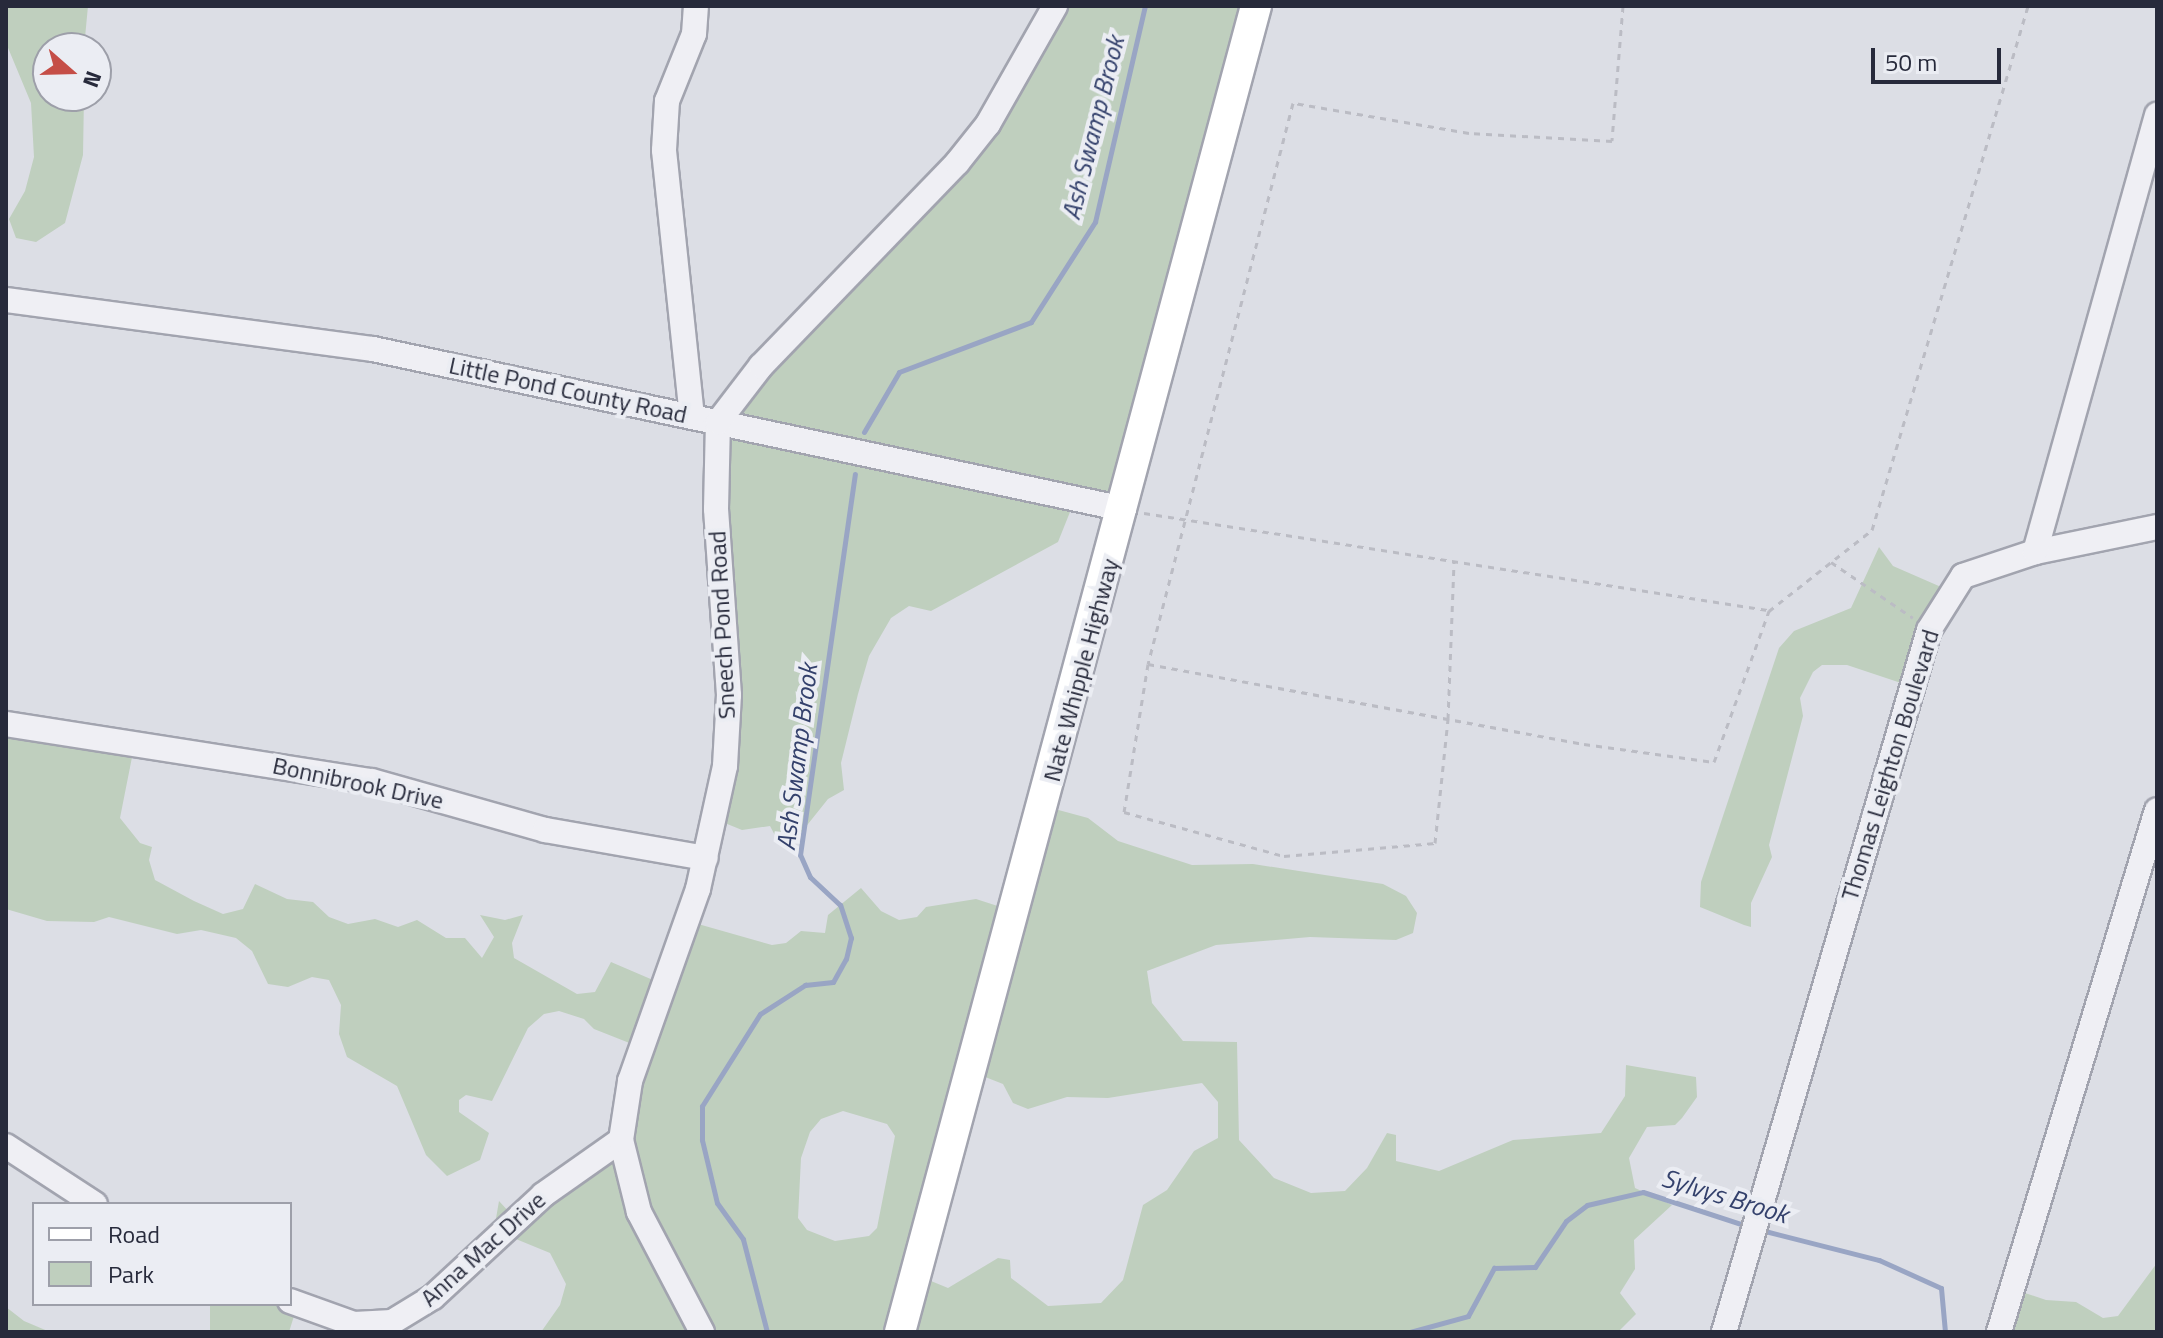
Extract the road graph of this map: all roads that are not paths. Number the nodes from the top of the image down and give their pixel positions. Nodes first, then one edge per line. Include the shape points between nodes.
1 (696, 6) edge
2 (1055, 6) edge
3 (1256, 6) edge
4 (2157, 115) edge
5 (6, 300) edge
6 (692, 417) junction
7 (718, 422) junction
8 (1124, 509) junction
9 (2157, 527) edge
10 (2035, 552) junction
11 (6, 724) edge
12 (2157, 810) edge
13 (706, 858) junction
14 (621, 1140) junction
15 (6, 1146) edge
16 (92, 1202) edge
17 (292, 1302) edge
18 (702, 1332) edge
19 (900, 1332) edge
20 (1724, 1332) edge
21 (1999, 1332) edge

1 - 6 street via 694,34 667,101 664,150
2 - 7 street via 988,124 957,163 761,366
3 - 8 main road, Nate Whipple Highway
4 - 10 street
5 - 6 street, Little Pond County Road via 349,345
6 - 7 street, Little Pond County Road
7 - 8 street, Little Pond County Road
7 - 13 street, Sneech Pond Road via 716,509 728,729
8 - 19 main road, Nate Whipple Highway
9 - 10 street, Thomas Leighton Boulevard
10 - 20 street, Thomas Leighton Boulevard via 1963,576 1929,630
11 - 13 street, Bonnibrook Drive via 372,781 545,830
12 - 21 street
13 - 14 street, Sneech Pond Road via 630,1081
14 - 17 street, Anna Mac Drive via 543,1195 433,1297 392,1322 354,1324
14 - 18 street, Sneech Pond Road via 639,1212
15 - 16 street

